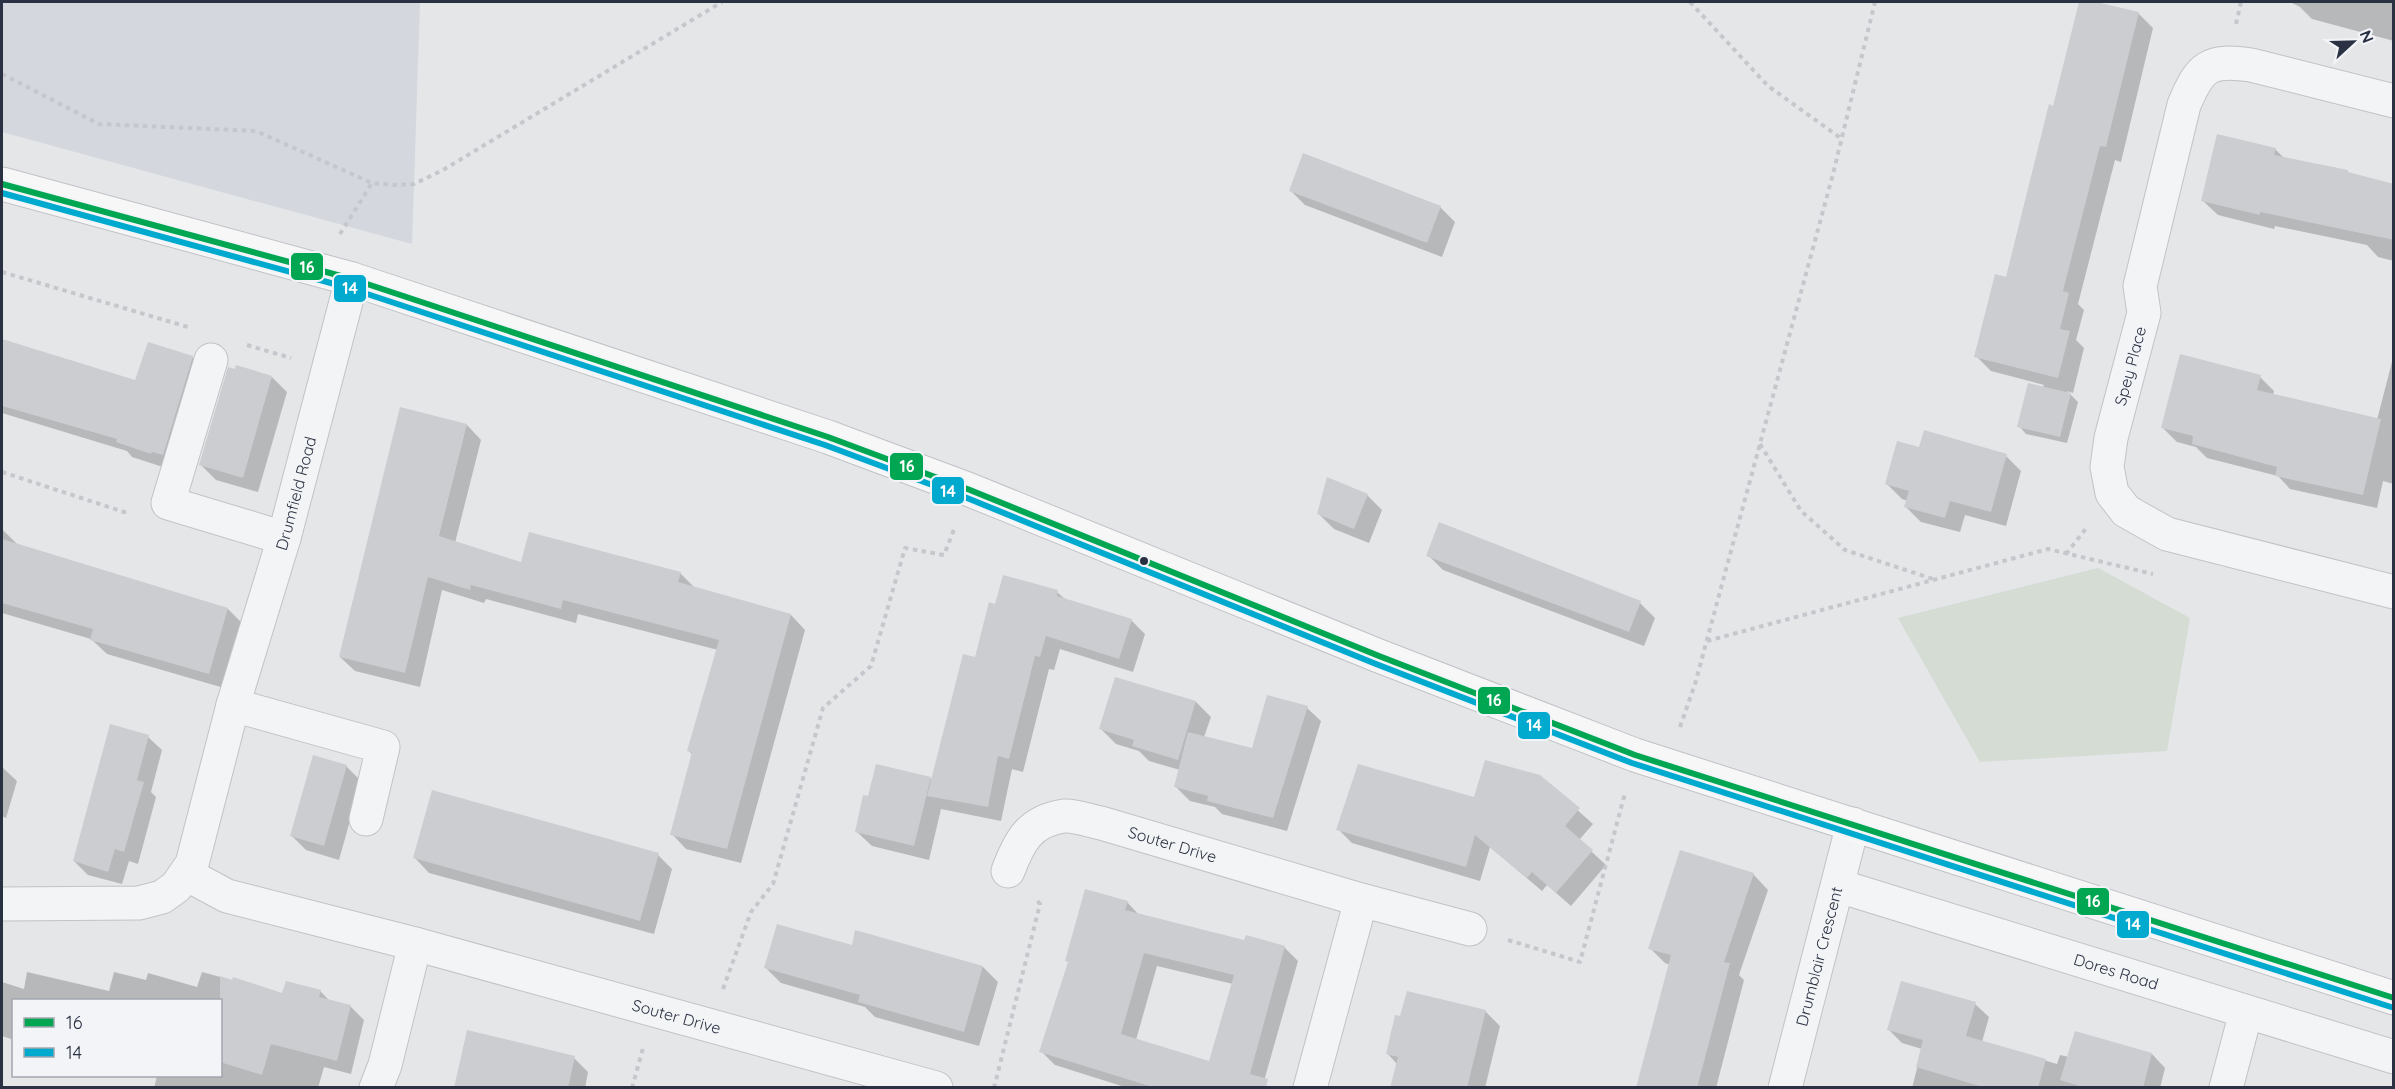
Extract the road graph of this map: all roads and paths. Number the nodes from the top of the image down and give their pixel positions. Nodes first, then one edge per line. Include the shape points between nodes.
1 (722, 2) edge
2 (1690, 2) edge
3 (1875, 2) edge
4 (2, 74) edge
5 (2394, 101) edge
6 (1842, 139) junction
7 (372, 183) junction
8 (2, 184) edge
9 (2, 272) edge
10 (352, 279) junction
11 (197, 330) dead end
12 (243, 344) dead end
13 (211, 360) dead end
14 (329, 368) junction
15 (1760, 444) junction
16 (2, 472) edge
17 (970, 490) junction
18 (168, 502) junction
19 (284, 538) junction
20 (2160, 575) dead end
21 (1935, 580) junction
22 (2394, 592) edge
23 (1707, 642) junction
24 (233, 705) junction
25 (1635, 754) junction
26 (1667, 765) junction
27 (366, 819) dead end
28 (1853, 824) junction
29 (1008, 871) joint
30 (186, 874) junction
31 (1839, 886) junction
32 (1361, 900) junction
33 (2, 904) edge
34 (1470, 928) joint
35 (415, 944) junction
36 (2394, 998) edge
37 (2246, 1012) junction
38 (710, 1026) junction
39 (2394, 1057) edge
40 (376, 1088) edge
41 (936, 1088) edge
42 (994, 1088) edge
43 (1310, 1088) edge
44 (1785, 1088) edge
45 (2226, 1088) edge

1 - 7 path via 443,170 414,184
2 - 6 path via 1768,86
3 - 6 path
4 - 7 path via 99,124 256,131
5 - 22 street, Spey Place via 2227,62 2210,66 2195,80 2184,105 2140,285 2144,313 2107,467 2112,493 2126,511 2167,534
6 - 15 path
7 - 10 path via 340,233
8 - 10 main road
9 - 11 path
10 - 14 street, Drumfield Road
10 - 17 main road via 828,436
12 - 14 path
13 - 18 street
14 - 19 street, Drumfield Road
15 - 21 path via 1801,512 1845,550
15 - 23 path
16 - 18 path via 124,512
17 - 25 main road via 1379,656
17 - 38 path via 944,555 905,548 871,666 823,708 773,884 751,912
18 - 19 street
19 - 24 street, Drumfield Road
20 - 21 path via 2048,549
21 - 23 path
23 - 26 path
24 - 27 street via 383,747
24 - 30 street, Drumfield Road via 192,864
25 - 26 main road
25 - 34 path via 1580,962
26 - 28 main road
28 - 31 street, Drumblair Crescent
28 - 36 main road
29 - 32 street, Souter Drive via 1018,845 1037,824 1065,816 1101,823
29 - 42 path via 1040,904
30 - 33 street, Drumfield Road via 162,897 139,903
30 - 35 street, Souter Drive via 227,896
31 - 37 street, Dores Road
31 - 44 street, Drumblair Crescent
32 - 34 street, Souter Drive
32 - 43 street
35 - 38 street, Souter Drive
35 - 40 street via 386,1065
37 - 39 street, Dores Road
37 - 45 street
38 - 41 street, Souter Drive

